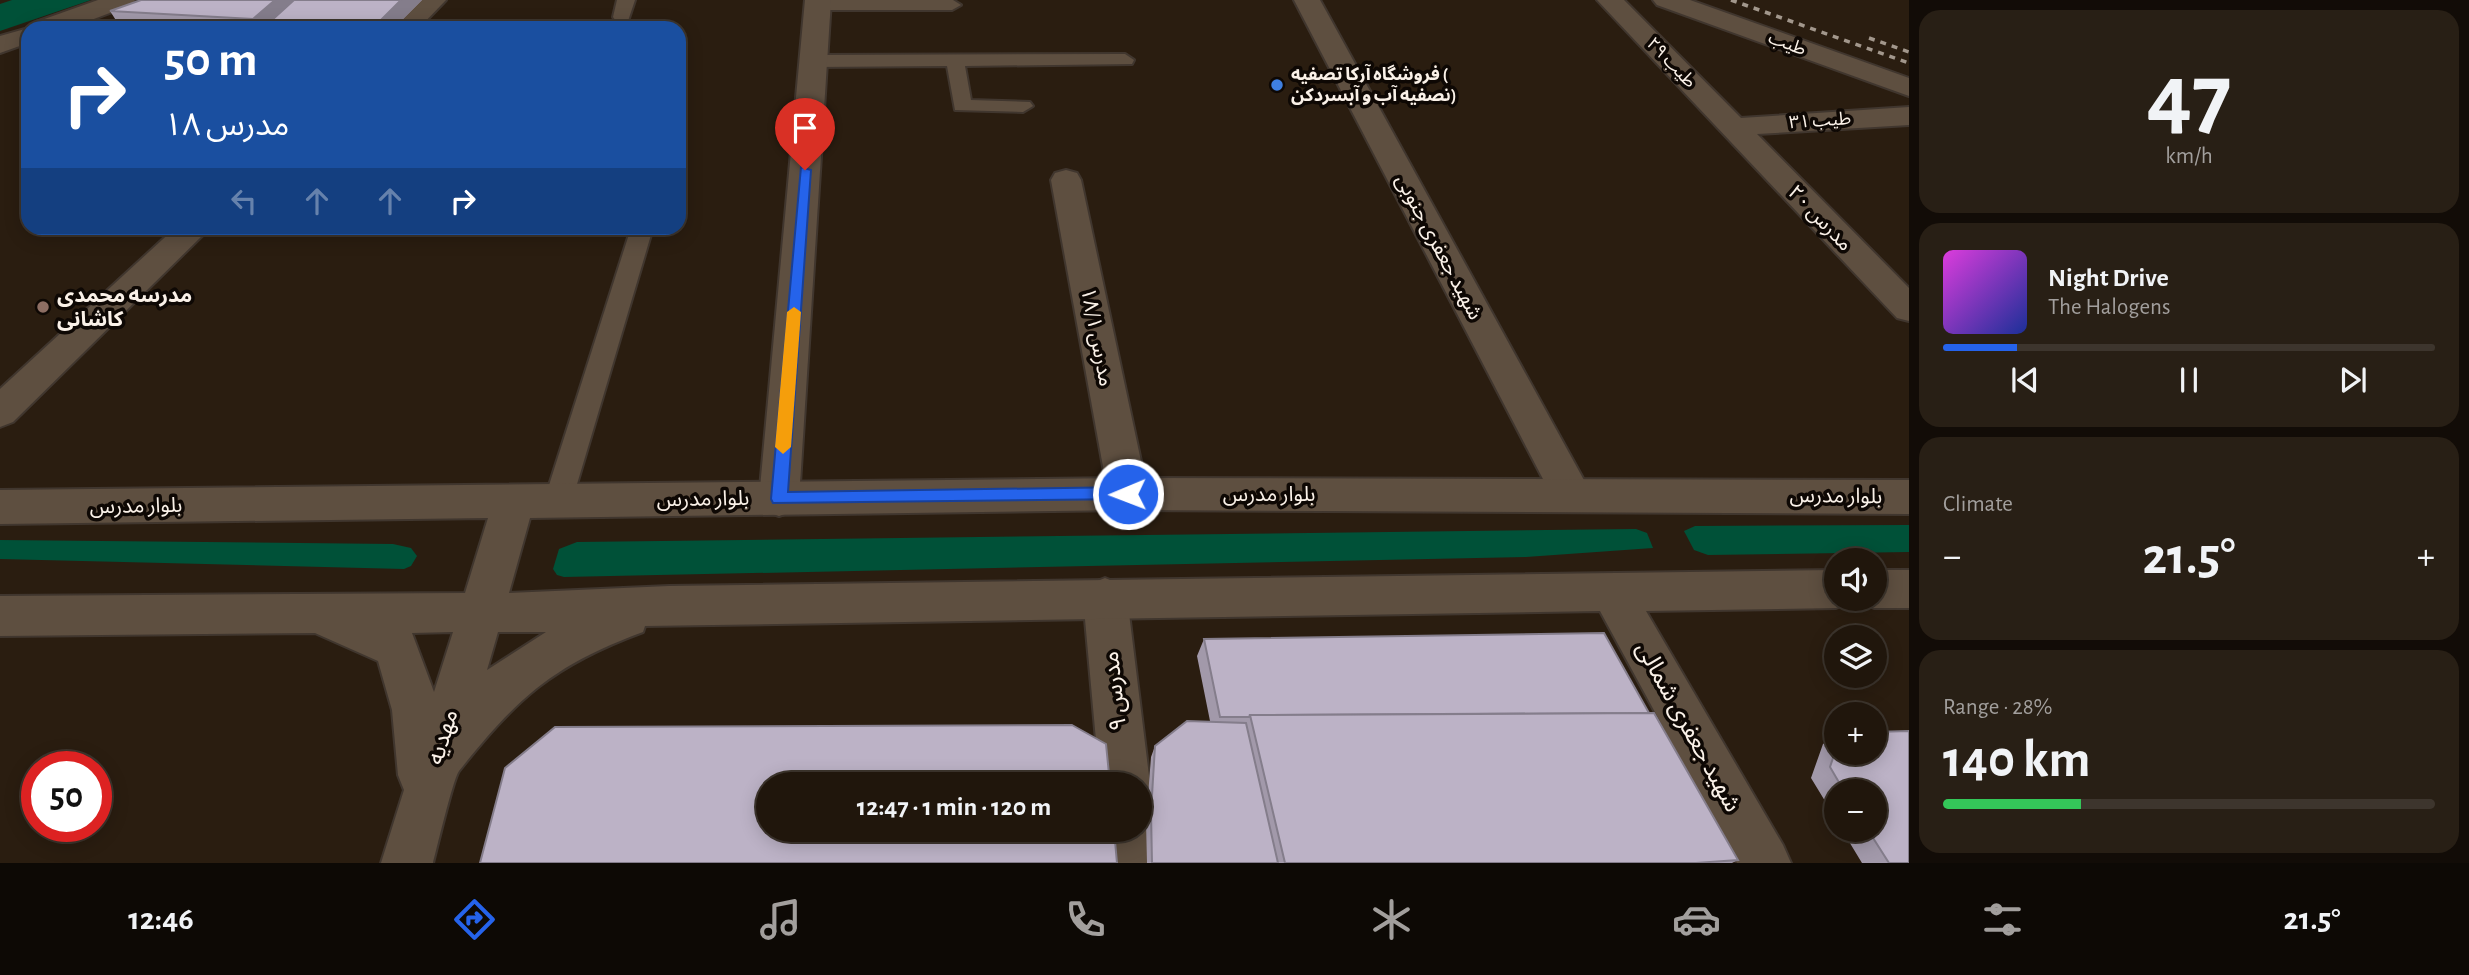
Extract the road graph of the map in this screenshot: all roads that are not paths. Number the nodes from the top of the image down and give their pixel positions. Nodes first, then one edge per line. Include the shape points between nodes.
1 (122, 0) edge
2 (433, 0) edge
3 (1307, 0) edge
4 (1610, 0) edge
5 (1666, 0) edge
6 (818, 3) edge
7 (952, 5) dead end
8 (65, 21) edge
9 (411, 21) edge
10 (21, 36) edge
11 (0, 44) edge
12 (956, 60) junction
13 (1125, 60) dead end
14 (814, 61) junction
15 (1909, 88) edge
16 (1023, 106) dead end
17 (1909, 116) edge
18 (1731, 127) junction
19 (1066, 180) dead end
20 (187, 235) edge
21 (640, 235) edge
22 (1909, 309) edge
23 (0, 412) edge
24 (1128, 494) junction
25 (1571, 494) junction
26 (1909, 497) edge
27 (779, 499) junction
28 (514, 501) junction
29 (558, 501) junction
30 (0, 507) edge
31 (1824, 589) edge
32 (1887, 589) edge
33 (1909, 589) edge
34 (1611, 590) junction
35 (1105, 597) junction
36 (668, 605) junction
37 (480, 612) junction
38 (313, 613) junction
39 (0, 615) edge
40 (1124, 772) edge
41 (422, 811) junction
42 (1131, 842) edge
43 (407, 863) edge
44 (1134, 863) edge
45 (1765, 863) edge

1 - 8 street
2 - 9 street
3 - 25 street, شهید جعفری جنوبی
4 - 18 street, طیب ۲۹
5 - 15 street, طیب
6 - 7 lane
6 - 14 street
10 - 11 street
12 - 13 lane
12 - 14 lane
12 - 16 lane via 962,106
14 - 27 street
17 - 18 street, طیب ۳۱
18 - 22 street, مدرس ۲۰
19 - 24 street, مدرس ۱۸/۱
20 - 23 street
21 - 29 lane
24 - 25 street, بلوار مدرس
24 - 27 street, بلوار مدرس
25 - 26 street, بلوار مدرس
27 - 29 street, بلوار مدرس
28 - 29 street, بلوار مدرس
28 - 30 street, بلوار مدرس
28 - 37 street, مهدیه
31 - 34 street
32 - 33 street
34 - 35 street
34 - 45 street, شهید جعفری شمالی
35 - 36 street
35 - 40 street, مدرس ۹
36 - 37 street
36 - 41 street via 603,626 544,655 490,698 445,753
37 - 38 street
37 - 41 street, مهدیه
38 - 39 street
38 - 41 street via 396,647 413,691 422,733
41 - 43 street, مهدیه
42 - 44 street

